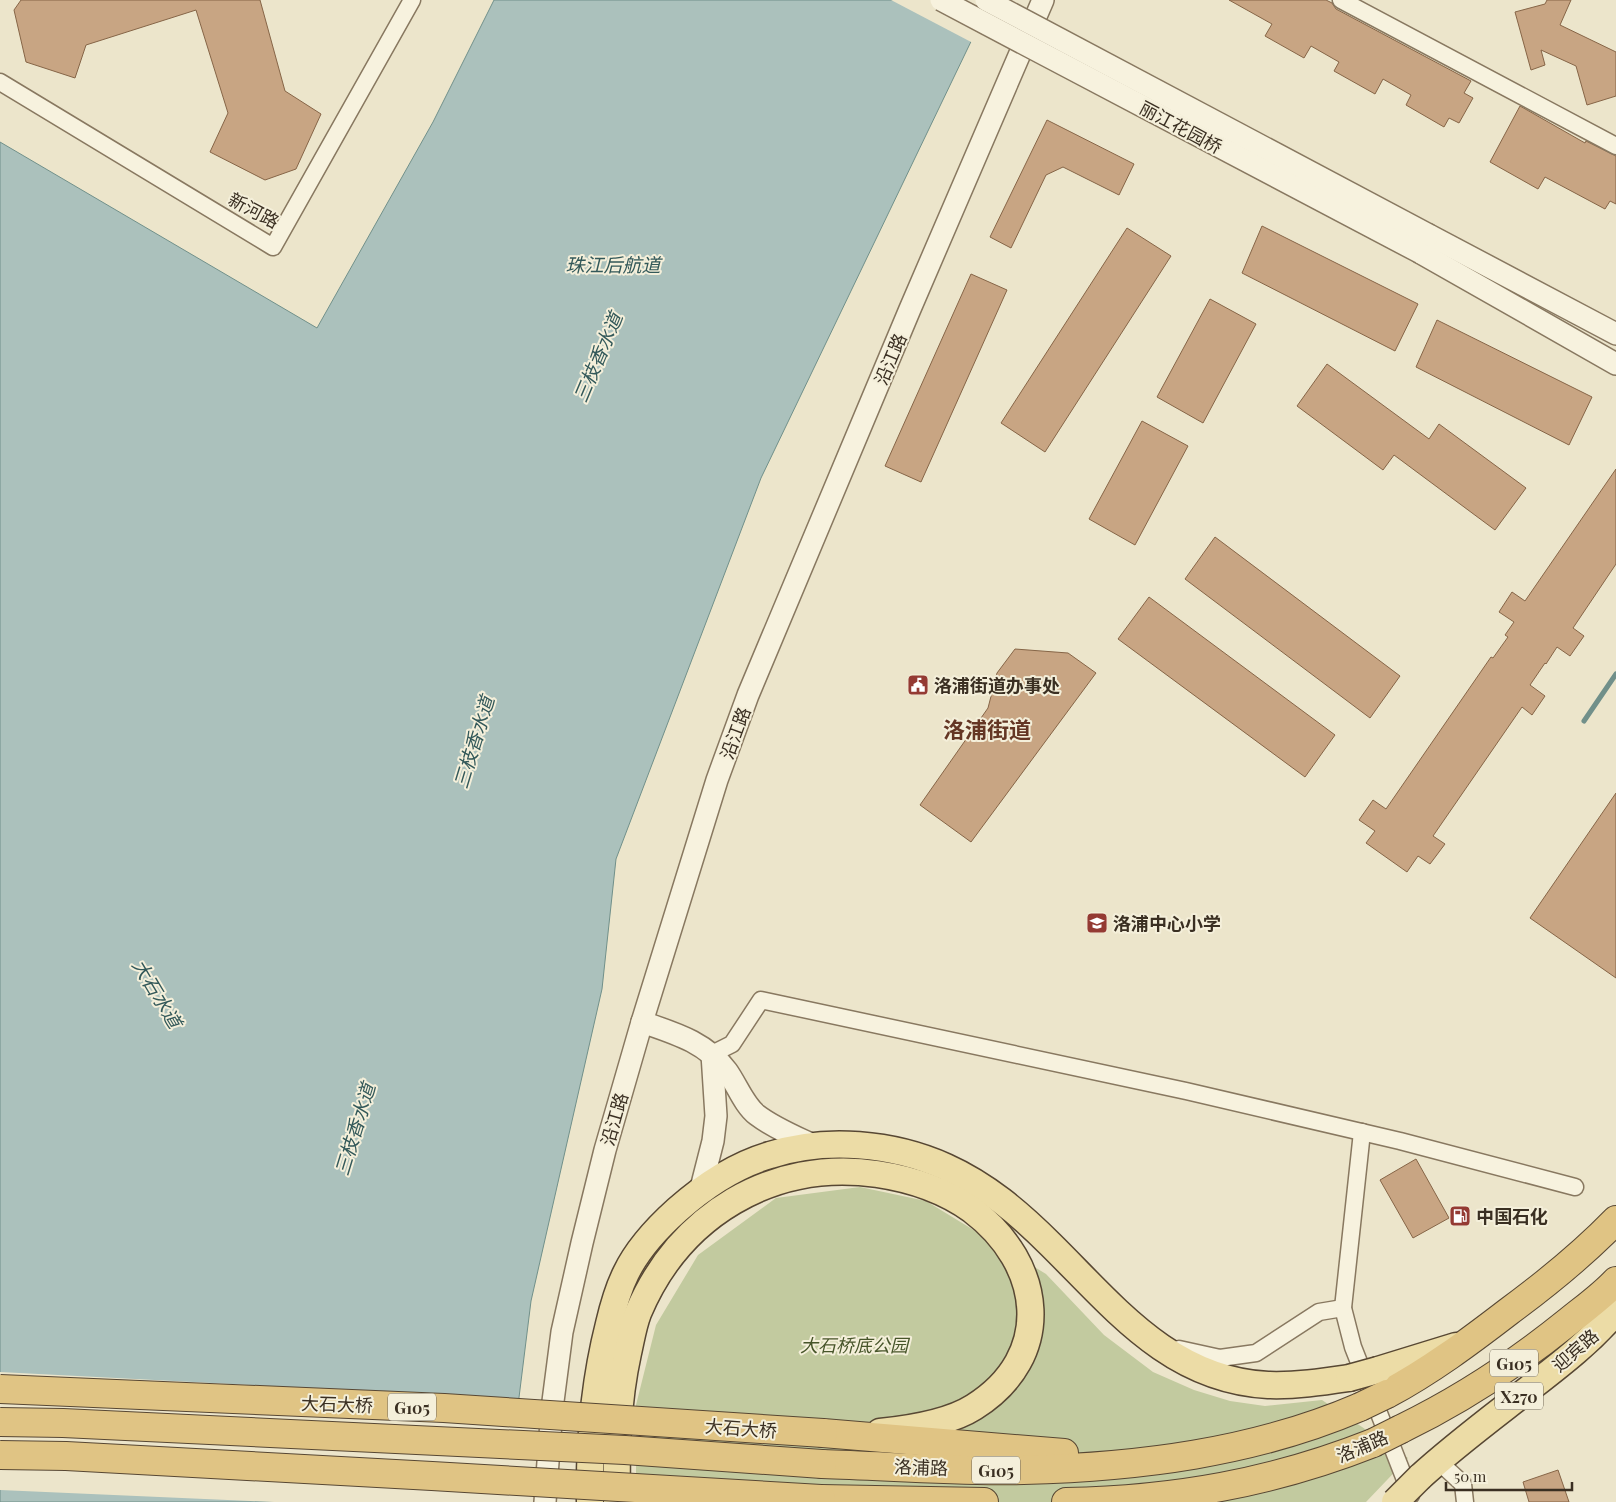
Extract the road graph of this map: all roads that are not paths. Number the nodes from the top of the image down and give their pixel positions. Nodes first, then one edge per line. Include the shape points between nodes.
1 (412, 0) edge
2 (941, 0) edge
3 (986, 0) edge
4 (1043, 0) edge
5 (1341, 0) edge
6 (0, 82) edge
7 (1616, 146) edge
8 (1425, 244) junction
9 (1616, 334) edge
10 (1616, 364) edge
11 (642, 1022) junction
12 (712, 1054) junction
13 (1362, 1132) junction
14 (815, 1146) junction
15 (1575, 1187) dead end
16 (700, 1192) junction
17 (1616, 1220) edge
18 (1616, 1281) edge
19 (1343, 1308) junction
20 (1616, 1312) edge
21 (1149, 1340) junction
22 (1383, 1382) junction
23 (0, 1389) edge
24 (0, 1422) edge
25 (823, 1433) junction
26 (0, 1455) edge
27 (1170, 1458) junction
28 (822, 1464) joint
29 (1429, 1469) junction
30 (1463, 1484) junction
31 (821, 1499) junction
32 (544, 1502) edge
33 (590, 1502) edge
34 (617, 1502) edge
35 (879, 1502) edge
36 (984, 1502) edge
37 (1066, 1502) edge
38 (1395, 1502) edge
39 (1413, 1502) edge
40 (1465, 1502) edge
41 (1474, 1502) edge

1 - 6 street, 新河路 via 273,247
2 - 8 street, 丽江花园桥, bridge
3 - 8 street, 丽江花园桥, bridge
4 - 11 street, 沿江路 via 748,695 717,780
5 - 7 street
8 - 9 street
8 - 10 street
11 - 12 street via 683,1036
11 - 32 street, 沿江路 via 605,1150 562,1332
12 - 13 street via 732,1044 760,1000
12 - 14 street via 756,1115
12 - 16 street via 716,1116
13 - 15 street
13 - 19 street
14 - 16 main road via 756,1160
14 - 21 main road via 860,1145 896,1150 930,1160 970,1179 1022,1217
16 - 33 main road via 666,1220 641,1248 616,1297 600,1358 594,1397
17 - 22 highway, 洛浦路 / G105 via 1572,1262 1438,1364
18 - 37 highway, 洛浦路 / G105, bridge via 1551,1336 1486,1382 1421,1420 1373,1443 1320,1463 1238,1485 1136,1499
19 - 21 street via 1319,1312 1256,1353 1220,1358
19 - 39 street via 1354,1346
20 - 29 main road, 迎宾路 / X270 via 1570,1357
21 - 22 main road, bridge via 1176,1358 1210,1373 1248,1383 1290,1384 1349,1378
22 - 27 highway, 洛浦路 / G105, bridge via 1360,1407 1307,1428 1233,1448
23 - 25 highway, 大石大桥 / G105, bridge via 444,1408
24 - 28 highway, 大石大桥 / G105, bridge via 625,1450
25 - 27 highway, 洛浦路 / G105 via 1056,1453
25 - 34 main road via 894,1431 953,1417 990,1396 1015,1368 1026,1344 1031,1322 1024,1275 1004,1240 985,1220 960,1202 933,1188 902,1178 824,1172 778,1181 750,1192 696,1228 661,1269 637,1315 621,1390
26 - 31 highway, G105, bridge via 66,1456
27 - 28 highway, 洛浦路 / G105 via 1022,1470
29 - 30 street
29 - 38 main road, 迎宾路 / X270, bridge
30 - 40 street
30 - 41 street
31 - 35 main road
31 - 36 highway, 洛浦路 / G105

